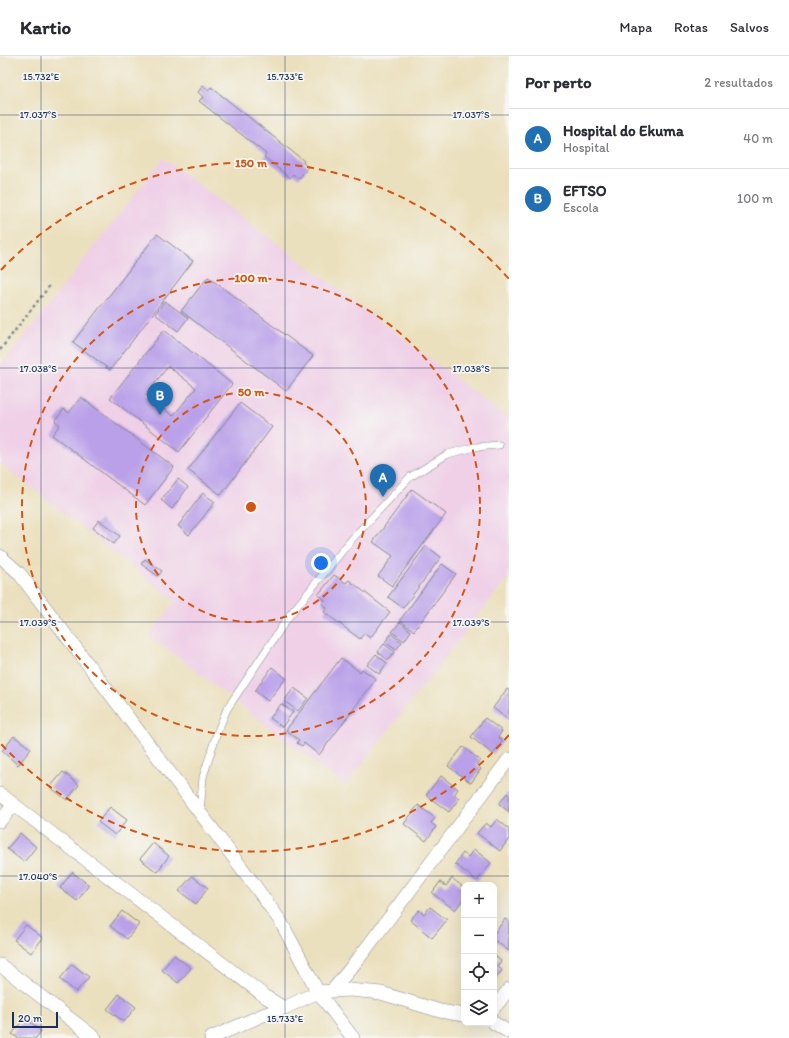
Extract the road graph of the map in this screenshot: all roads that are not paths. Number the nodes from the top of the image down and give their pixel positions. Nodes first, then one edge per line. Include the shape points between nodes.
1 (499, 445) dead end
2 (0, 556) edge
3 (509, 759) edge
4 (0, 794) edge
5 (14, 805) junction
6 (200, 812) junction
7 (0, 821) edge
8 (0, 965) edge
9 (509, 988) edge
10 (332, 990) junction
11 (318, 992) junction
12 (497, 1004) edge
13 (284, 1008) junction
14 (461, 1014) edge
15 (497, 1025) edge
16 (509, 1032) edge
17 (95, 1038) edge
18 (211, 1038) edge
19 (353, 1038) edge

1 - 6 lane via 475,447 448,454 410,477 352,539 289,616 227,708 203,777
2 - 6 street via 19,573
3 - 10 street
4 - 5 street
5 - 7 street
5 - 13 street via 266,997
6 - 11 street via 281,922
8 - 17 street
9 - 12 street
10 - 11 street
10 - 14 street via 381,993 440,1011
11 - 13 street
11 - 19 street
13 - 18 street
15 - 16 street

